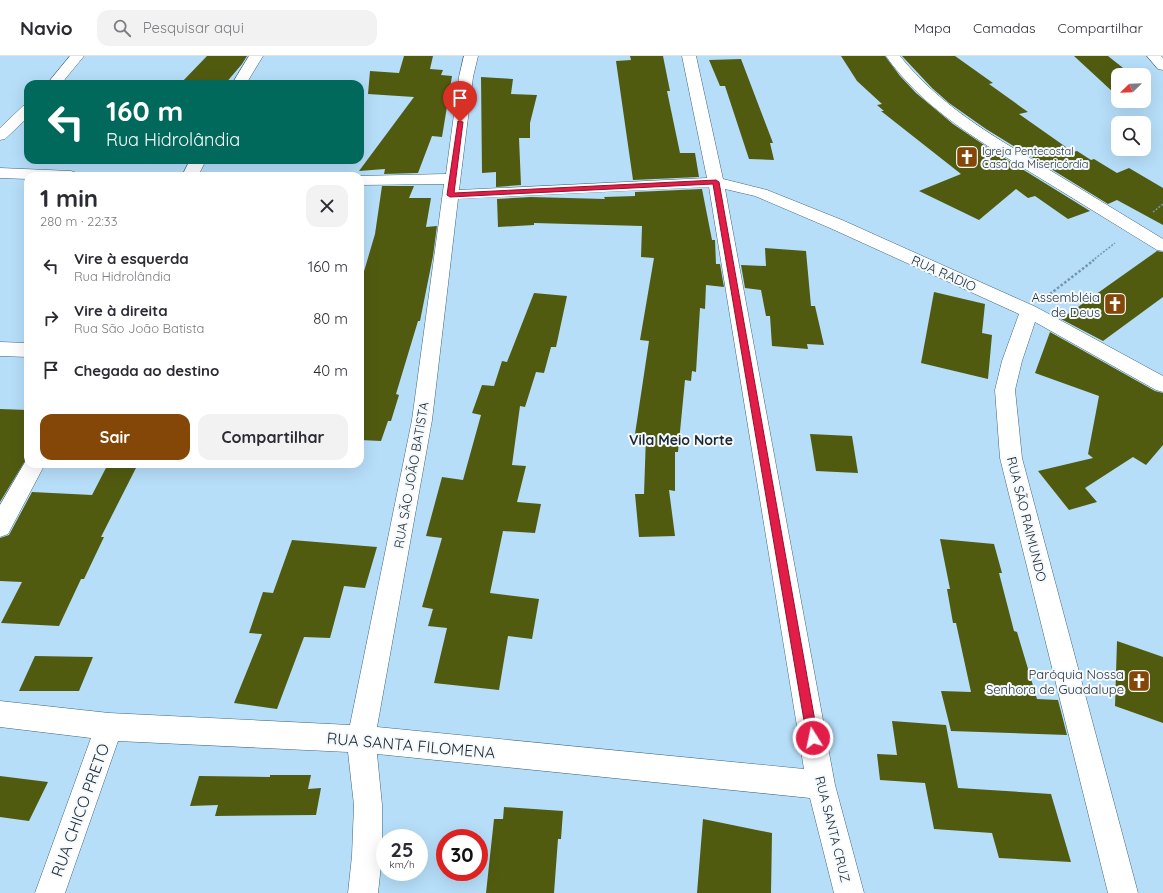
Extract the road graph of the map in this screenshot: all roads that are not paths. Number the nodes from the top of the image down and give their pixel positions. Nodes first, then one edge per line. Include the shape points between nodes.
1 (77, 56) edge
2 (256, 56) edge
3 (471, 56) edge
4 (689, 56) edge
5 (892, 56) edge
6 (1154, 56) edge
7 (1163, 66) edge
8 (57, 80) edge
9 (241, 80) edge
10 (24, 113) edge
11 (0, 136) edge
12 (0, 172) edge
13 (24, 173) edge
14 (364, 180) edge
15 (716, 182) junction
16 (452, 187) junction
17 (1163, 246) edge
18 (1029, 311) junction
19 (0, 349) edge
20 (24, 350) edge
21 (1163, 385) edge
22 (32, 468) edge
23 (0, 527) edge
24 (0, 714) edge
25 (109, 727) junction
26 (361, 739) junction
27 (821, 785) junction
28 (50, 893) edge
29 (363, 893) edge
30 (849, 893) edge
31 (1123, 893) edge

1 - 8 street
2 - 9 street
3 - 16 street, RUA SÃO JOÃO BATISTA
4 - 15 street, RUA SANTA CRUZ
5 - 17 street via 907,74 944,108 979,134
6 - 7 street
10 - 11 street
12 - 13 street
14 - 16 street, RUA RADIO
15 - 16 street, RUA RADIO
15 - 18 street, RUA RADIO via 761,193 798,208
15 - 27 street, RUA SANTA CRUZ
16 - 26 street, RUA SÃO JOÃO BATISTA via 422,420
18 - 21 street, RUA RADIO
18 - 31 street, RUA SÃO RAIMUNDO via 1005,390 1011,458
19 - 20 street
22 - 23 street
24 - 25 street, RUA SANTA FILOMENA
25 - 26 street, RUA SANTA FILOMENA
25 - 28 street, RUA CHICO PRETO
26 - 27 street, RUA SANTA FILOMENA
26 - 29 street, RUA SÃO JOÃO BATISTA via 368,805
27 - 30 street, RUA SANTA CRUZ

